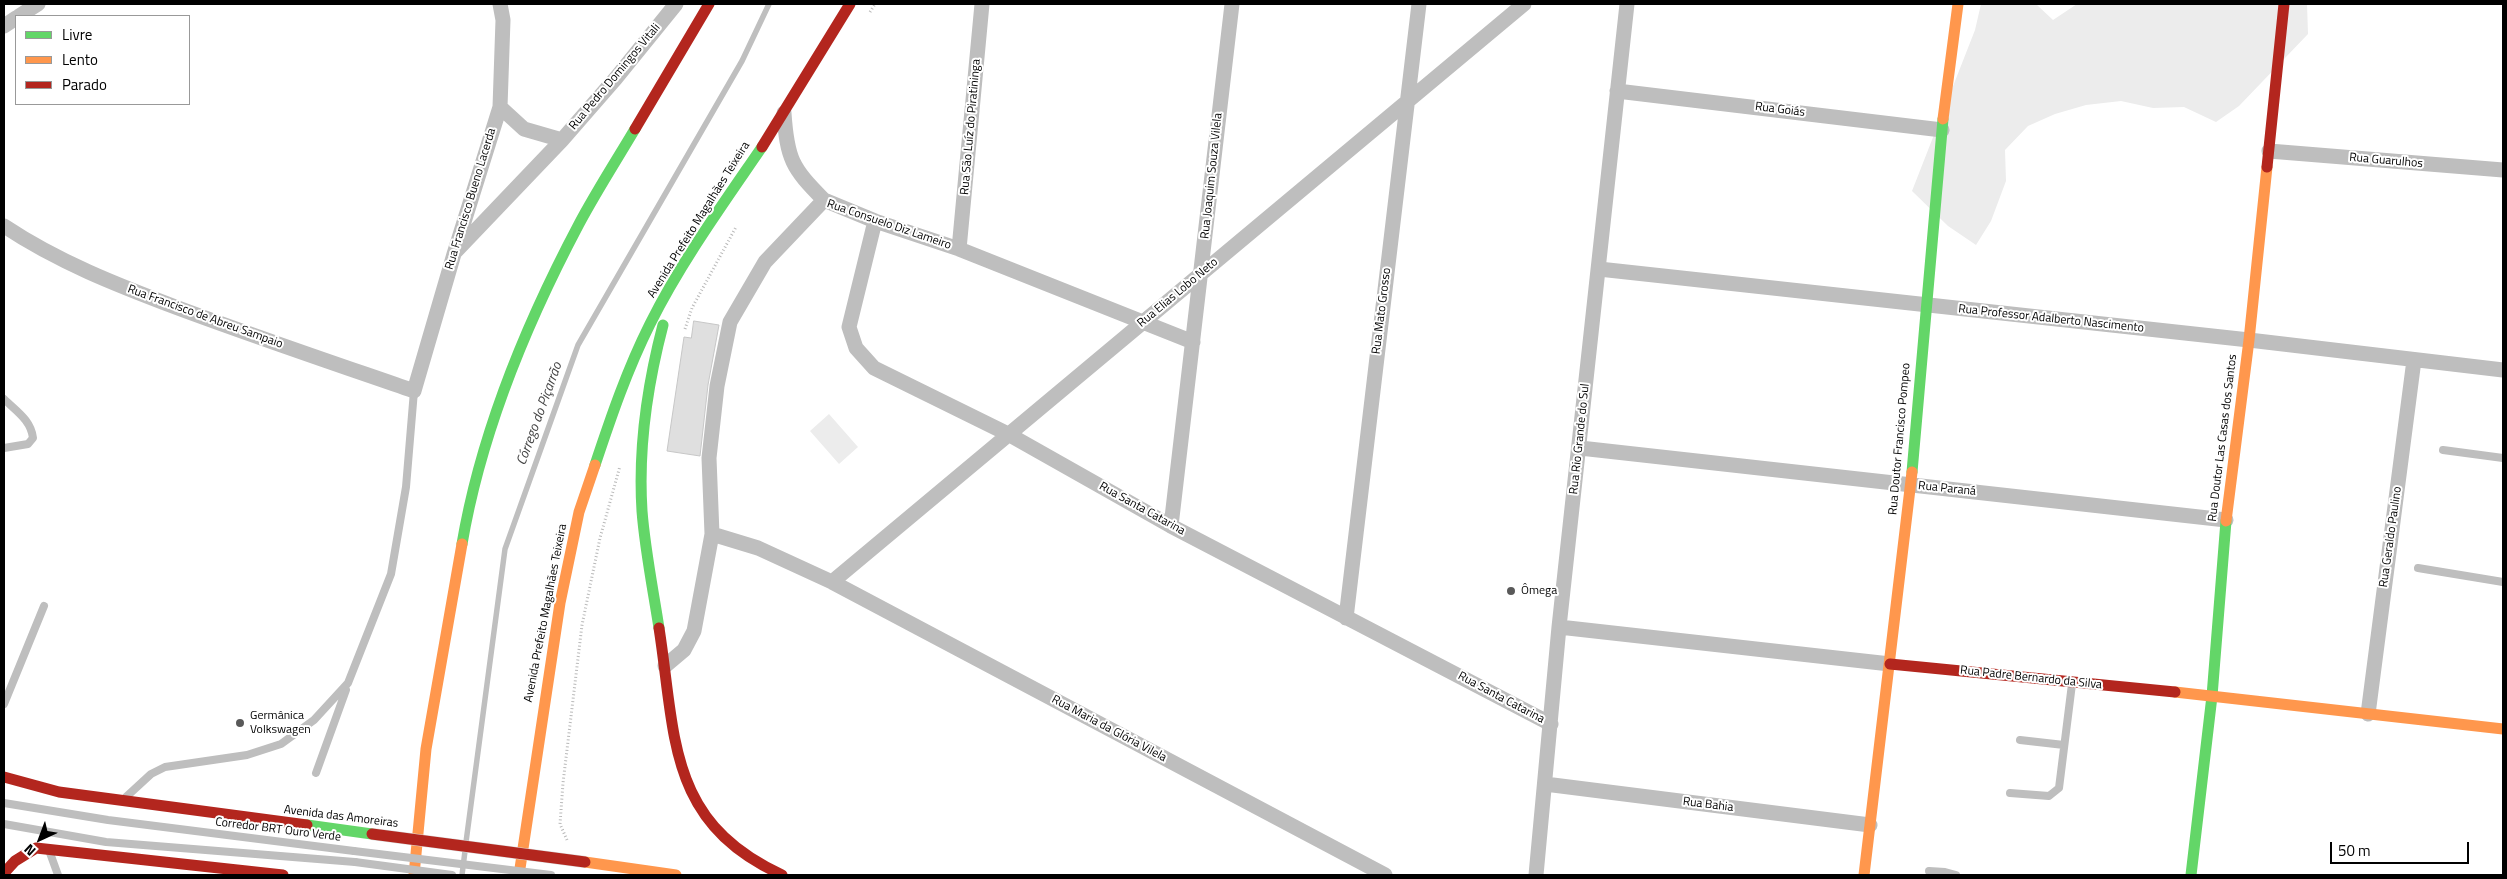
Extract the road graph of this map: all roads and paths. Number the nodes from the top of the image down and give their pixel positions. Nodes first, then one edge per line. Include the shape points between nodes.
1 (38, 4) edge
2 (500, 4) edge
3 (676, 4) edge
4 (709, 4) edge
5 (850, 4) edge
6 (875, 4) edge
7 (982, 4) edge
8 (1232, 4) edge
9 (1419, 4) edge
10 (1524, 4) edge
11 (1627, 4) edge
12 (1958, 4) edge
13 (2284, 4) edge
14 (20, 15) edge
15 (15, 18) edge
16 (867, 19) dead end
17 (4, 26) edge
18 (1617, 91) junction
19 (1407, 102) junction
20 (500, 106) junction
21 (784, 113) junction
22 (1942, 130) junction
23 (562, 140) junction
24 (2269, 150) junction
25 (2503, 170) edge
26 (824, 200) junction
27 (875, 221) junction
28 (739, 222) dead end
29 (4, 226) edge
30 (959, 250) junction
31 (454, 254) junction
32 (1599, 269) junction
33 (682, 270) junction
34 (1201, 275) junction
35 (1927, 306) junction
36 (1144, 321) junction
37 (684, 332) dead end
38 (2249, 340) junction
39 (1193, 342) junction
40 (2414, 360) junction
41 (2503, 370) edge
42 (414, 391) junction
43 (4, 399) edge
44 (1008, 434) junction
45 (4, 448) edge
46 (1580, 448) junction
47 (2443, 450) dead end
48 (2503, 458) edge
49 (621, 460) dead end
50 (1910, 484) junction
51 (2226, 520) junction
52 (1172, 526) junction
53 (712, 534) junction
54 (2418, 568) dead end
55 (832, 582) junction
56 (2503, 582) edge
57 (44, 606) dead end
58 (1346, 618) junction
59 (1559, 626) junction
60 (1890, 664) junction
61 (664, 666) junction
62 (2072, 682) junction
63 (348, 683) junction
64 (2212, 696) junction
65 (4, 704) edge
66 (2368, 714) junction
67 (1551, 724) junction
68 (2503, 729) edge
69 (2020, 740) dead end
70 (2064, 745) junction
71 (316, 773) dead end
72 (4, 776) edge
73 (1545, 784) junction
74 (2010, 793) dead end
75 (122, 800) junction
76 (4, 803) edge
77 (4, 824) edge
78 (1870, 825) junction
79 (568, 842) dead end
80 (49, 851) junction
81 (1929, 871) dead end
82 (4, 873) edge
83 (58, 875) edge
84 (283, 875) edge
85 (414, 875) edge
86 (452, 875) edge
87 (519, 875) edge
88 (551, 875) edge
89 (676, 875) edge
90 (782, 875) edge
91 (1385, 875) edge
92 (1536, 875) edge
93 (1864, 875) edge
94 (1956, 875) edge
95 (2191, 875) edge

1 - 14 street
2 - 20 street, Rua Francisco Bueno Lacerda
3 - 23 street, Rua Pedro Domingos Vitali
4 - 85 main road via 579,224 528,331 486,440 471,492 426,750
5 - 21 main road, Avenida Prefeito Magalhães Teixeira
6 - 16 path
7 - 30 street, Rua São Luíz do Piratininga
8 - 34 street, Rua Joaquim Souza Vilela
9 - 19 street, Rua Mato Grosso
10 - 19 street, Rua Elias Lobo Neto
11 - 18 street, Rua Rio Grande do Sul
12 - 22 main road, Rua Doutor Francisco Pompeo
13 - 24 main road, Rua Doutor Las Casas dos Santos
15 - 17 street
18 - 22 street, Rua Goiás
18 - 32 street, Rua Rio Grande do Sul
19 - 34 street, Rua Elias Lobo Neto
19 - 58 street, Rua Mato Grosso
20 - 23 street, Rua Pedro Domingos Vitali via 524,129
20 - 31 street, Rua Francisco Bueno Lacerda
21 - 26 street via 786,145 793,164
21 - 33 main road, Avenida Prefeito Magalhães Teixeira
22 - 35 main road, Rua Doutor Francisco Pompeo
23 - 31 street
24 - 25 street, Rua Guarulhos
24 - 38 main road, Rua Doutor Las Casas dos Santos
26 - 27 street, Rua Consuelo Diz Lameiro
26 - 53 street, Rua Consuelo Diz Lameiro via 765,262 730,322 717,386 709,458
27 - 30 street, Rua Consuelo Diz Lameiro
27 - 44 street, Rua Santa Catarina via 849,327 856,348 874,368
28 - 37 path via 692,308
29 - 42 street, Rua Francisco de Abreu Sampaio via 35,247 100,278 212,321
30 - 36 street, Rua Consuelo Diz Lameiro
31 - 42 street, Rua Francisco Bueno Lacerda
32 - 35 street, Rua Professor Adalberto Nascimento
32 - 46 street, Rua Rio Grande do Sul
33 - 61 main road via 662,325 647,387 642,468 645,537
33 - 87 main road, Avenida Prefeito Magalhães Teixeira via 651,322 622,384 580,512 545,692
34 - 36 street, Rua Elias Lobo Neto
34 - 39 street, Rua Joaquim Souza Vilela
35 - 38 street, Rua Professor Adalberto Nascimento
35 - 50 main road, Rua Doutor Francisco Pompeo
36 - 39 street, Rua Consuelo Diz Lameiro
36 - 44 street, Rua Elias Lobo Neto
38 - 40 street, Rua Professor Adalberto Nascimento
38 - 51 main road, Rua Doutor Las Casas dos Santos
39 - 52 street, Rua Joaquim Souza Vilela
40 - 41 street, Rua Professor Adalberto Nascimento
40 - 66 street, Rua Geraldo Paulino
42 - 63 lane via 406,487 391,574
43 - 45 lane via 27,420 33,438 28,444
44 - 52 street, Rua Santa Catarina
44 - 55 street, Rua Elias Lobo Neto
46 - 50 street, Rua Paraná
46 - 59 street, Rua Rio Grande do Sul
47 - 48 lane
49 - 79 path via 582,625 560,824
50 - 51 street, Rua Paraná
50 - 60 main road, Rua Doutor Francisco Pompeo
51 - 64 main road, Rua Doutor Las Casas dos Santos
52 - 58 street, Rua Santa Catarina
53 - 55 street via 758,548
53 - 61 street, Rua Consuelo Diz Lameiro via 694,631 684,650
54 - 56 lane
55 - 91 street, Rua Maria da Glória Vilela
57 - 65 lane
58 - 67 street, Rua Santa Catarina
59 - 60 street, Rua Padre Bernardo da Silva
59 - 67 street, Rua Rio Grande do Sul
60 - 62 main road, Rua Padre Bernardo da Silva
60 - 78 main road, Rua Doutor Francisco Pompeo
61 - 90 main road via 672,734 683,774 703,813 727,844
62 - 64 main road, Rua Padre Bernardo da Silva
62 - 70 lane
63 - 71 lane
63 - 75 lane via 314,720 281,744 247,756 165,767 151,774
64 - 66 main road, Rua Padre Bernardo da Silva
64 - 95 main road, Rua Doutor Las Casas dos Santos
66 - 68 main road, Rua Padre Bernardo da Silva
67 - 73 street, Rua Rio Grande do Sul
69 - 70 lane
70 - 74 lane via 2059,788 2055,793 2049,796
72 - 75 main road, Avenida das Amoreiras via 59,792
73 - 78 street, Rua Bahia
73 - 92 street, Rua Rio Grande do Sul
75 - 89 main road, Avenida das Amoreiras, bridge via 235,818
76 - 88 lane, Corredor BRT Ouro Verde, bridge via 108,820
77 - 86 lane, Corredor BRT Ouro Verde, bridge via 106,842 355,862
78 - 93 main road, Rua Doutor Francisco Pompeo
80 - 82 main road via 36,848 15,861
80 - 83 lane
80 - 84 main road
81 - 94 lane

